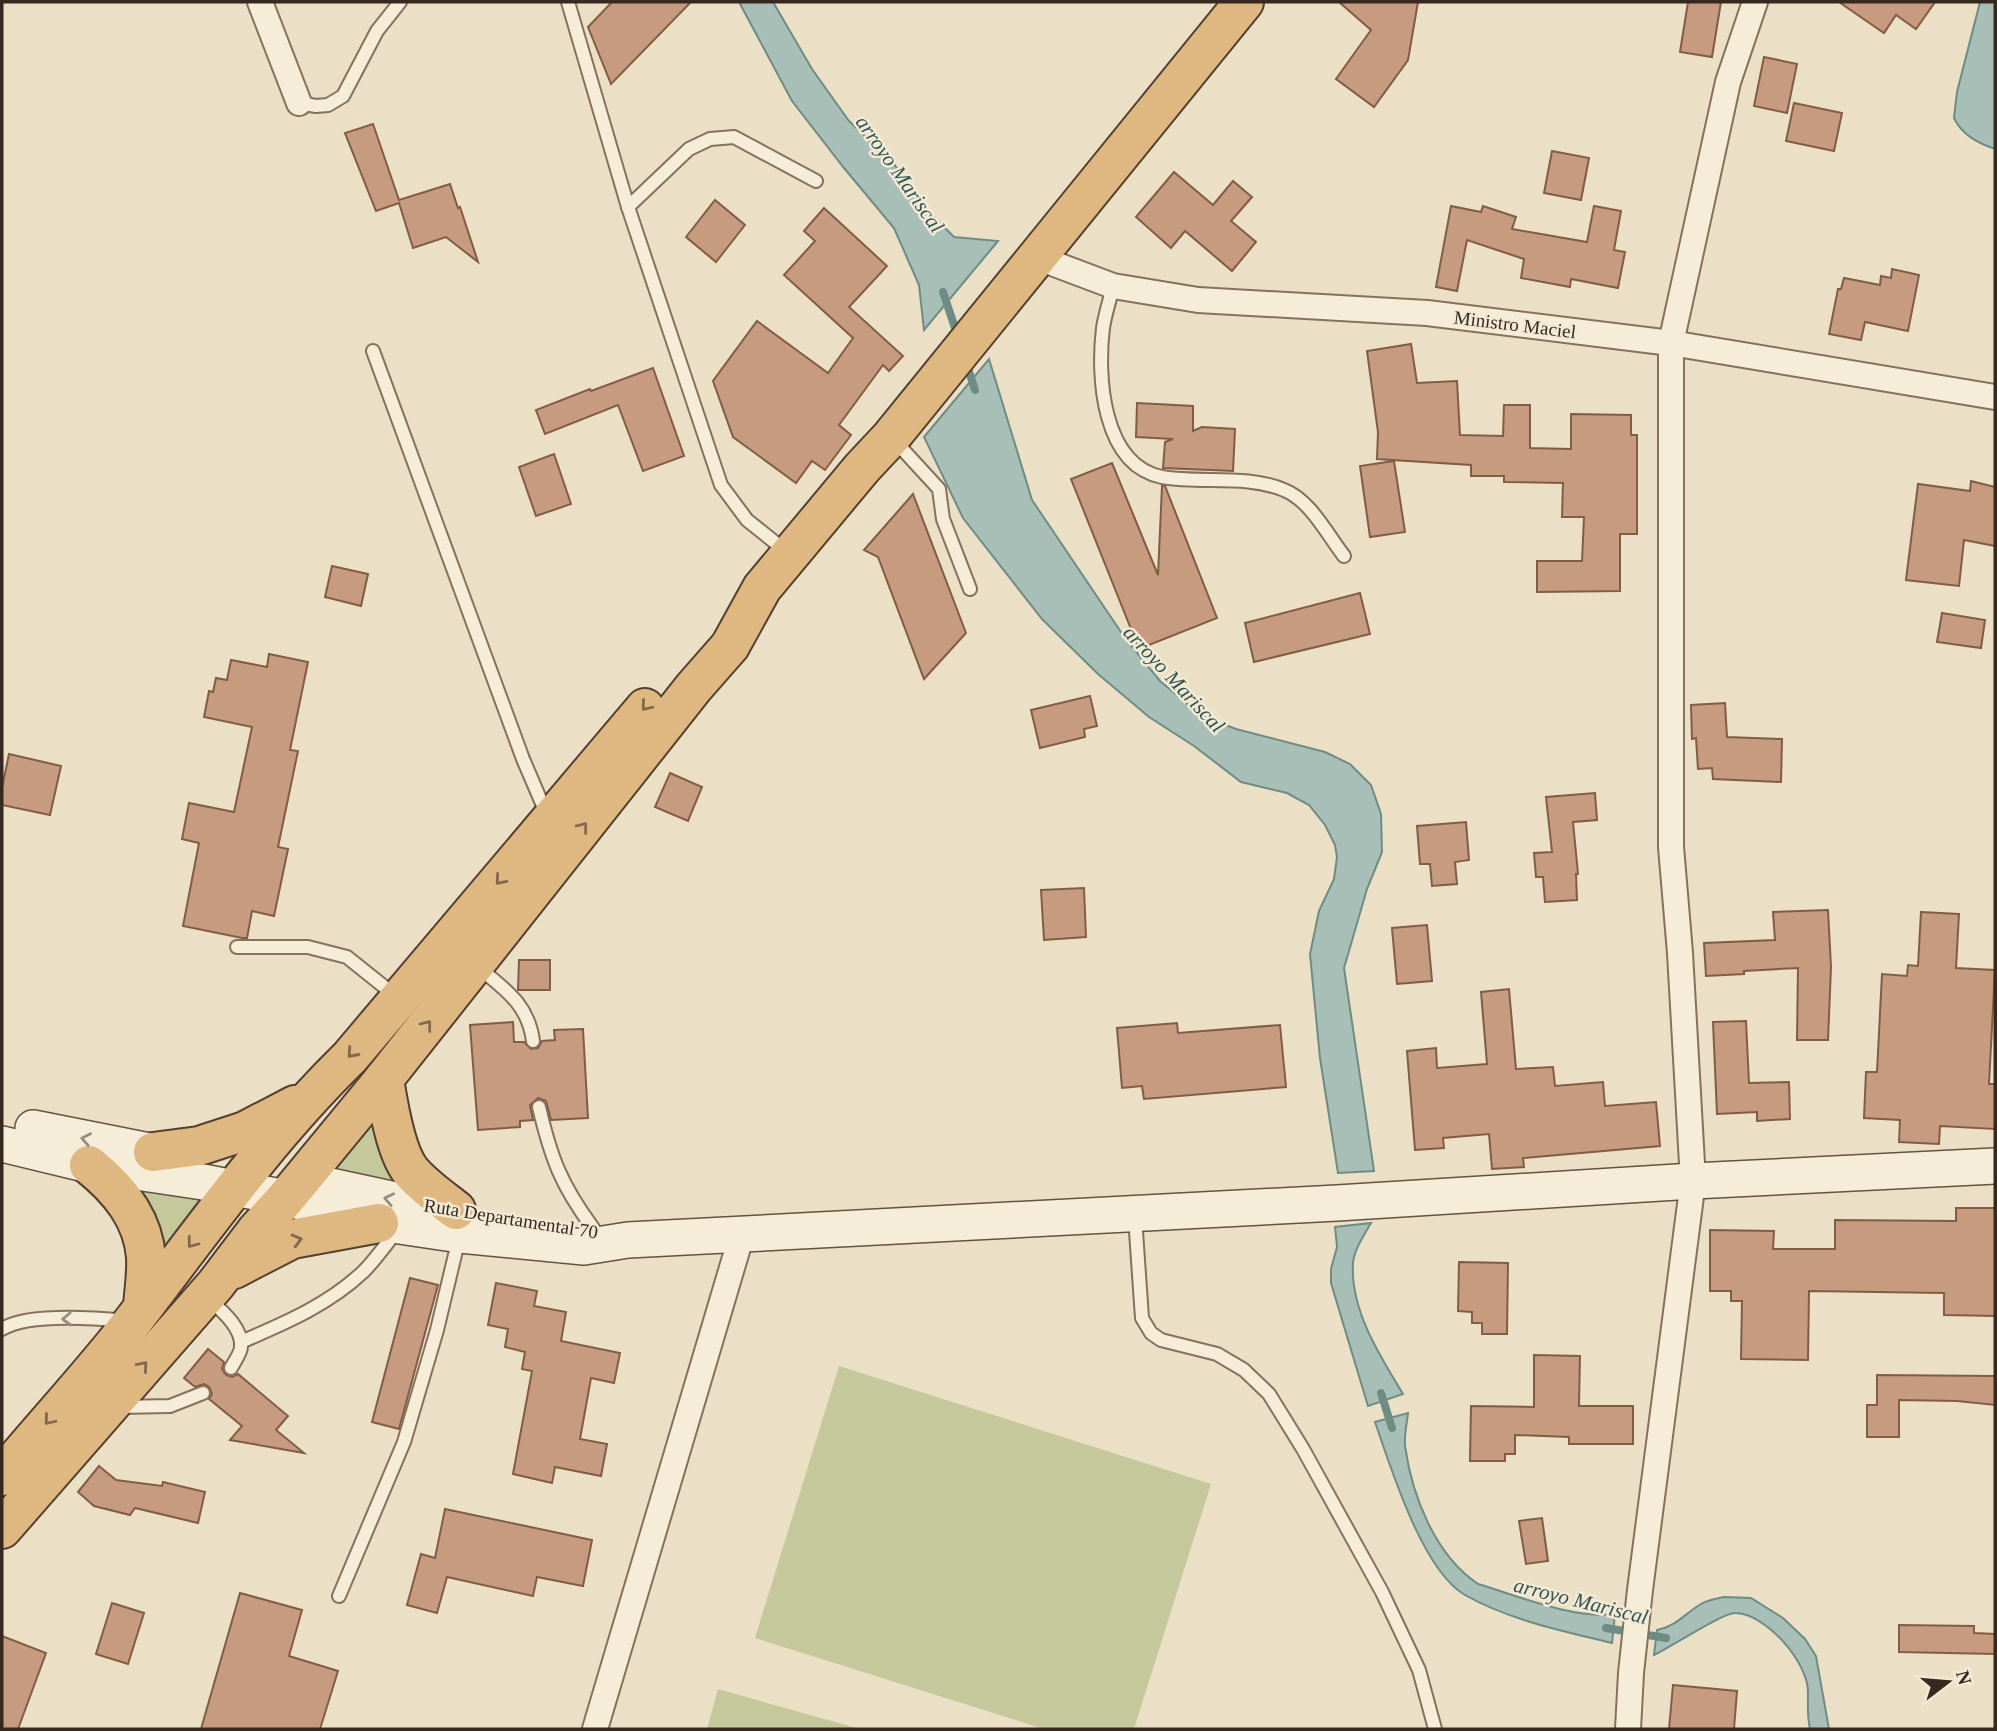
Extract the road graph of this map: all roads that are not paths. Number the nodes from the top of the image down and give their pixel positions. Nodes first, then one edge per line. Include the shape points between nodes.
1 (260, 2) edge
2 (400, 2) edge
3 (568, 2) edge
4 (1244, 2) edge
5 (1755, 2) edge
6 (299, 103) joint
7 (816, 181) dead end
8 (628, 206) junction
9 (1031, 264) junction
10 (1113, 286) junction
11 (1671, 343) junction
12 (373, 351) dead end
13 (1995, 397) edge
14 (891, 437) junction
15 (790, 555) junction
16 (1344, 556) dead end
17 (762, 588) junction
18 (970, 589) dead end
19 (550, 822) junction
20 (237, 947) dead end
21 (475, 964) junction
22 (399, 999) junction
23 (533, 1041) dead end
24 (384, 1079) junction
25 (309, 1097) junction
26 (539, 1107) dead end
27 (2, 1121) edge
28 (2, 1144) edge
29 (153, 1152) junction
30 (89, 1166) junction
31 (1995, 1166) edge
32 (241, 1179) junction
33 (1693, 1181) junction
34 (293, 1189) junction
35 (1135, 1213) junction
36 (458, 1222) junction
37 (390, 1225) junction
38 (593, 1228) junction
39 (742, 1234) junction
40 (628, 1240) junction
41 (211, 1290) junction
42 (138, 1314) junction
43 (2, 1329) edge
44 (241, 1342) junction
45 (231, 1368) dead end
46 (203, 1393) dead end
47 (108, 1407) junction
48 (2, 1476) edge
49 (2, 1529) edge
50 (339, 1596) dead end
51 (595, 1729) edge
52 (1435, 1729) edge
53 (1628, 1729) edge

1 - 6 street
2 - 6 lane via 377,31 343,96 316,106
3 - 8 lane
4 - 9 highway
5 - 11 street via 1728,82
7 - 8 lane via 734,137 710,139 689,149
8 - 15 lane via 721,485 747,520
9 - 10 street, Ministro Maciel
9 - 14 highway
10 - 11 street, Ministro Maciel via 1198,300 1427,313
10 - 16 lane via 1101,369 1106,412 1116,443 1137,467 1161,477 1263,484 1286,491 1304,504
11 - 13 street, Ministro Maciel
11 - 33 street via 1671,847
12 - 19 lane
14 - 15 highway
14 - 18 lane via 939,489 943,519
15 - 17 highway
17 -> 19 highway via 712,627
21 -> 17 highway via 730,646
19 -> 22 highway
20 - 22 lane via 308,947 347,957
21 - 23 lane via 521,1007 531,1023
24 -> 21 highway
22 -> 25 highway
24 - 34 highway
24 - 36 highway via 391,1124 409,1168
25 - 29 highway via 245,1131 199,1146
25 - 32 highway
26 - 38 lane via 559,1177
29 -> 27 main road, Ruta Departamental 70
28 - 30 main road
29 - 32 main road, Ruta Departamental 70
30 - 32 main road
30 - 42 highway via 133,1212 146,1255
31 - 33 main road
32 - 34 main road, Ruta Departamental 70
32 -> 42 highway
33 - 35 main road
33 - 53 street via 1640,1590
36 -> 34 main road, Ruta Departamental 70 via 410,1203
34 - 37 main road, Ruta Departamental 70
34 - 41 highway
35 - 39 main road
35 - 52 lane via 1142,1318 1161,1340 1217,1354 1244,1370 1269,1394 1382,1592 1419,1670
36 - 37 main road, Ruta Departamental 70
36 - 38 main road, Ruta Departamental 70
36 - 40 main road, Ruta Departamental 70 via 584,1247
36 - 50 lane via 436,1330 404,1442
41 -> 37 highway via 238,1267 292,1239
37 - 44 lane via 364,1271 329,1300
38 - 40 main road, Ruta Departamental 70
39 - 40 main road
39 - 51 street
41 - 44 lane
47 -> 41 highway
42 -> 43 lane via 37,1320
42 -> 48 highway
44 - 45 lane
46 - 47 lane via 170,1406
47 - 49 highway

